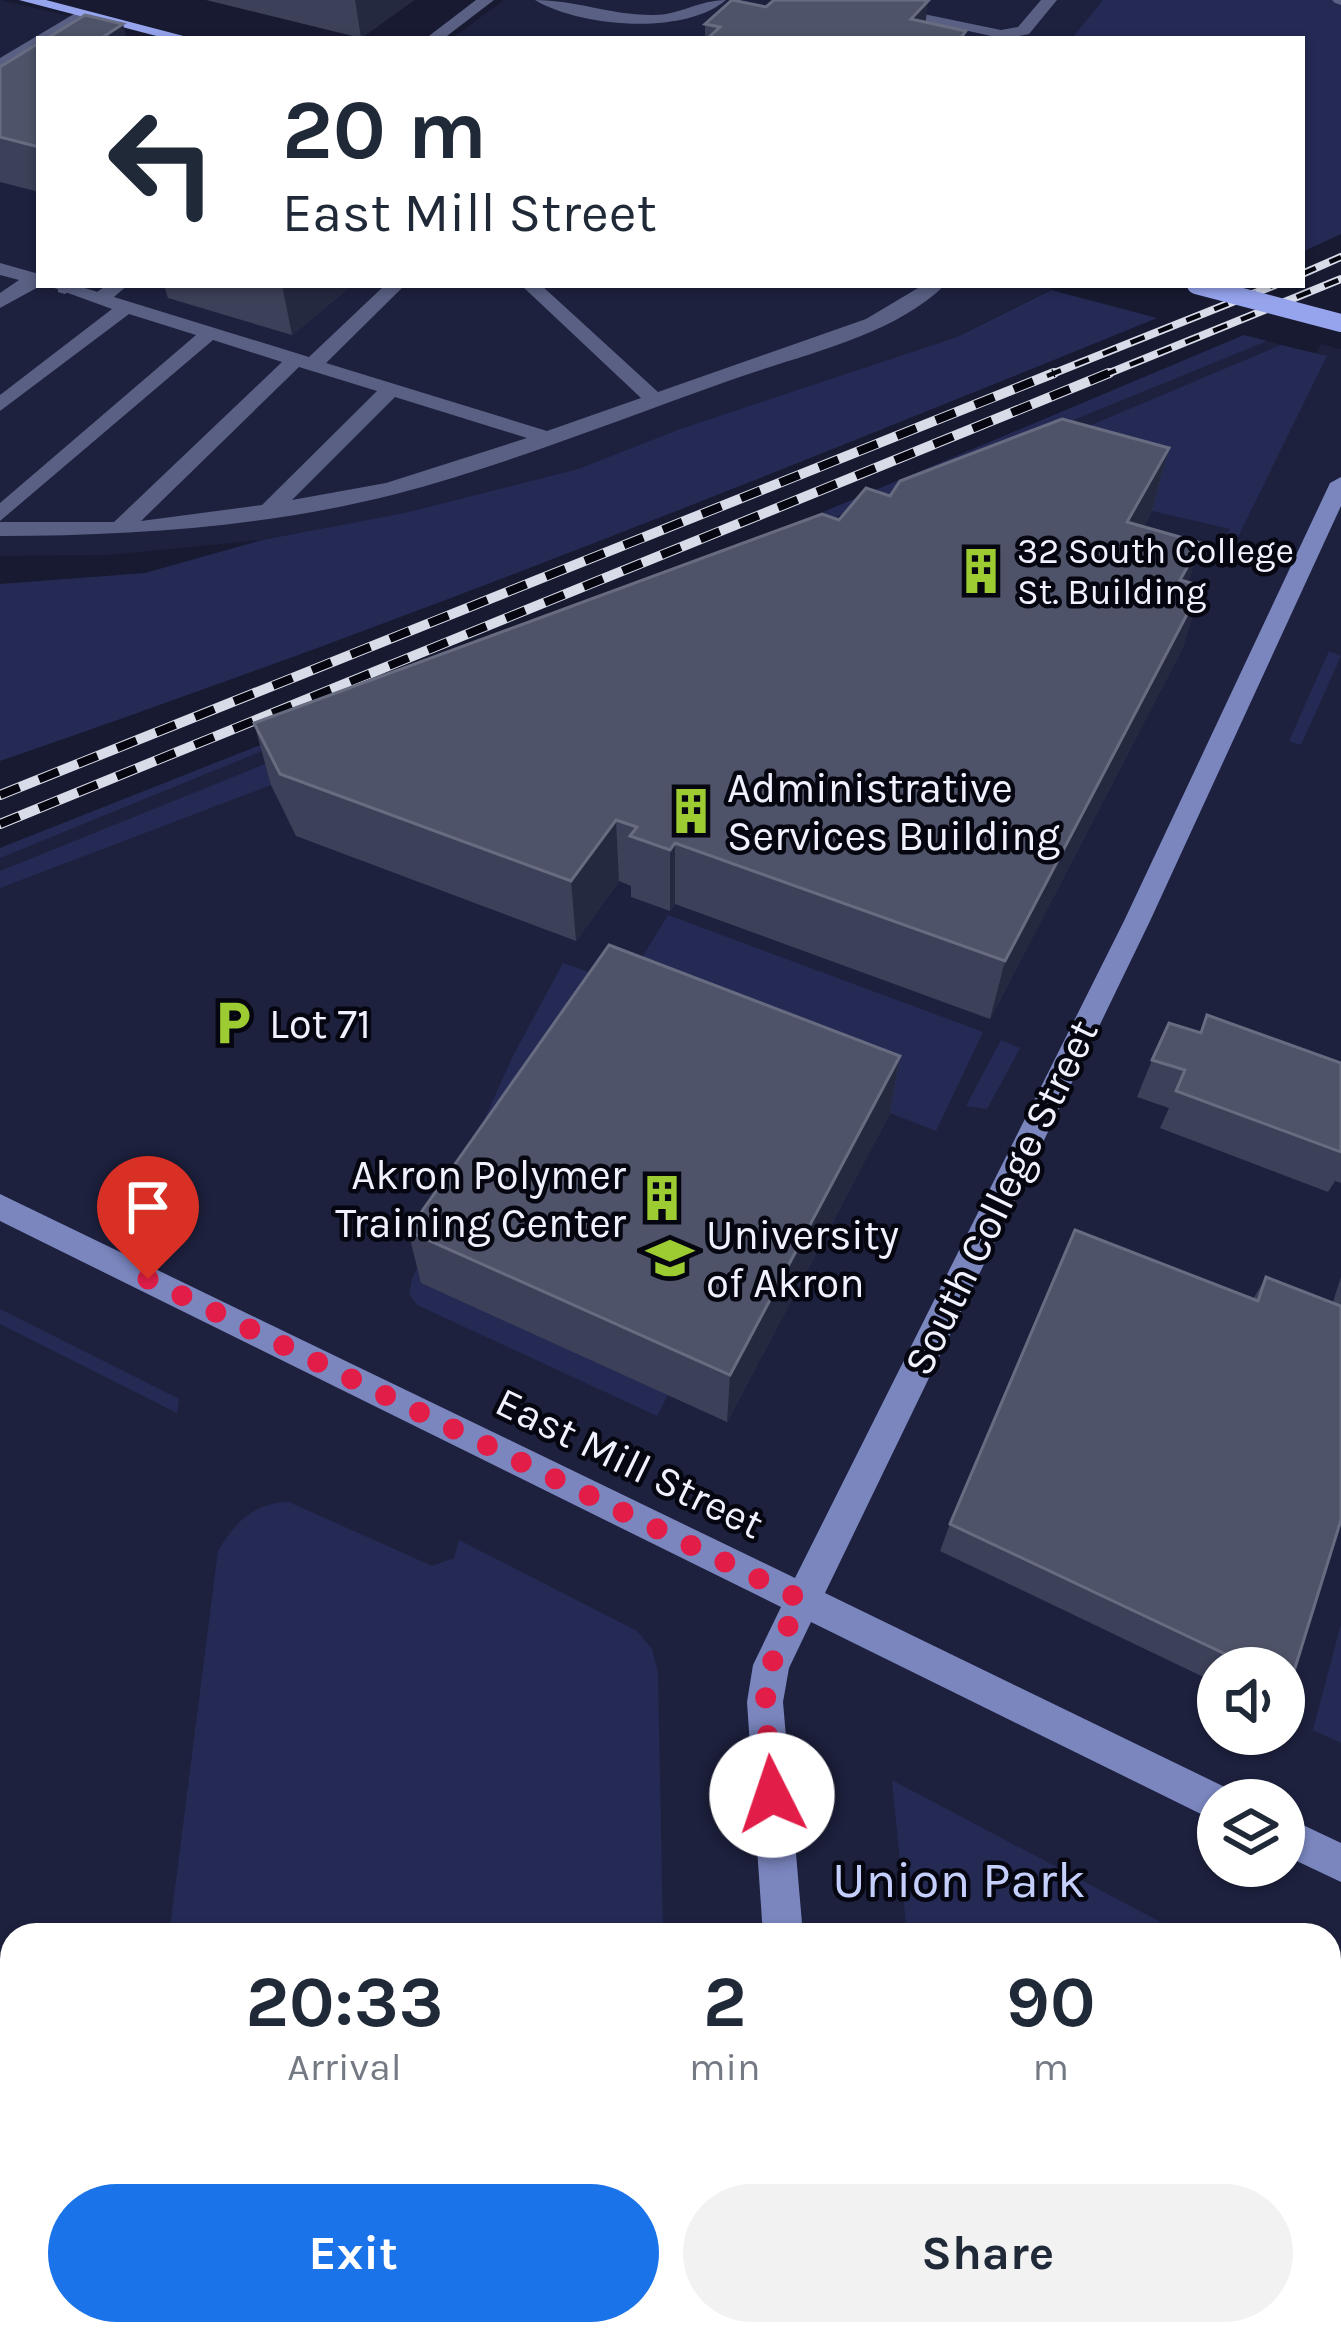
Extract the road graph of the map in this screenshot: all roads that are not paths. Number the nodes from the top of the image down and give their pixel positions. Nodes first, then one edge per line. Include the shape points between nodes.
1 (27, 0) edge
2 (486, 0) edge
3 (543, 0) edge
4 (718, 0) edge
5 (834, 0) edge
6 (1048, 0) edge
7 (84, 14) junction
8 (48, 36) edge
9 (176, 36) edge
10 (437, 36) edge
11 (36, 43) edge
12 (0, 65) edge
13 (0, 269) edge
14 (36, 280) edge
15 (392, 288) edge
16 (533, 288) edge
17 (931, 288) edge
18 (1207, 288) edge
19 (110, 291) edge
20 (0, 302) edge
21 (128, 306) junction
22 (1341, 323) edge
23 (211, 332) junction
24 (304, 362) junction
25 (391, 389) junction
26 (654, 399) junction
27 (0, 405) edge
28 (545, 437) junction
29 (1341, 483) edge
30 (267, 513) junction
31 (0, 514) edge
32 (0, 529) edge
33 (120, 529) junction
34 (0, 1207) edge
35 (800, 1599) junction
36 (1197, 1793) edge
37 (1305, 1845) edge
38 (1341, 1863) edge
39 (782, 1923) edge

1 - 7 main road
2 - 10 street
3 - 4 street via 655,23 699,14
5 - 6 street via 1001,35 1023,31
7 - 8 street
7 - 9 main road
11 - 12 street
13 - 14 street
14 - 20 street
15 - 24 street
16 - 26 street
17 - 26 street via 873,323
18 - 22 main road, bridge
19 - 21 street
21 - 23 street
21 - 27 street
23 - 24 street
23 - 31 street
24 - 25 street
24 - 33 street
25 - 28 street
25 - 30 street
26 - 28 street
28 - 30 street via 389,489
29 - 35 street, South College Street via 1137,921
30 - 33 street
32 - 33 street
34 - 35 street, East Mill Street
35 - 36 street, East Mill Street
35 - 39 street, South College Street via 771,1665 765,1702
37 - 38 street

